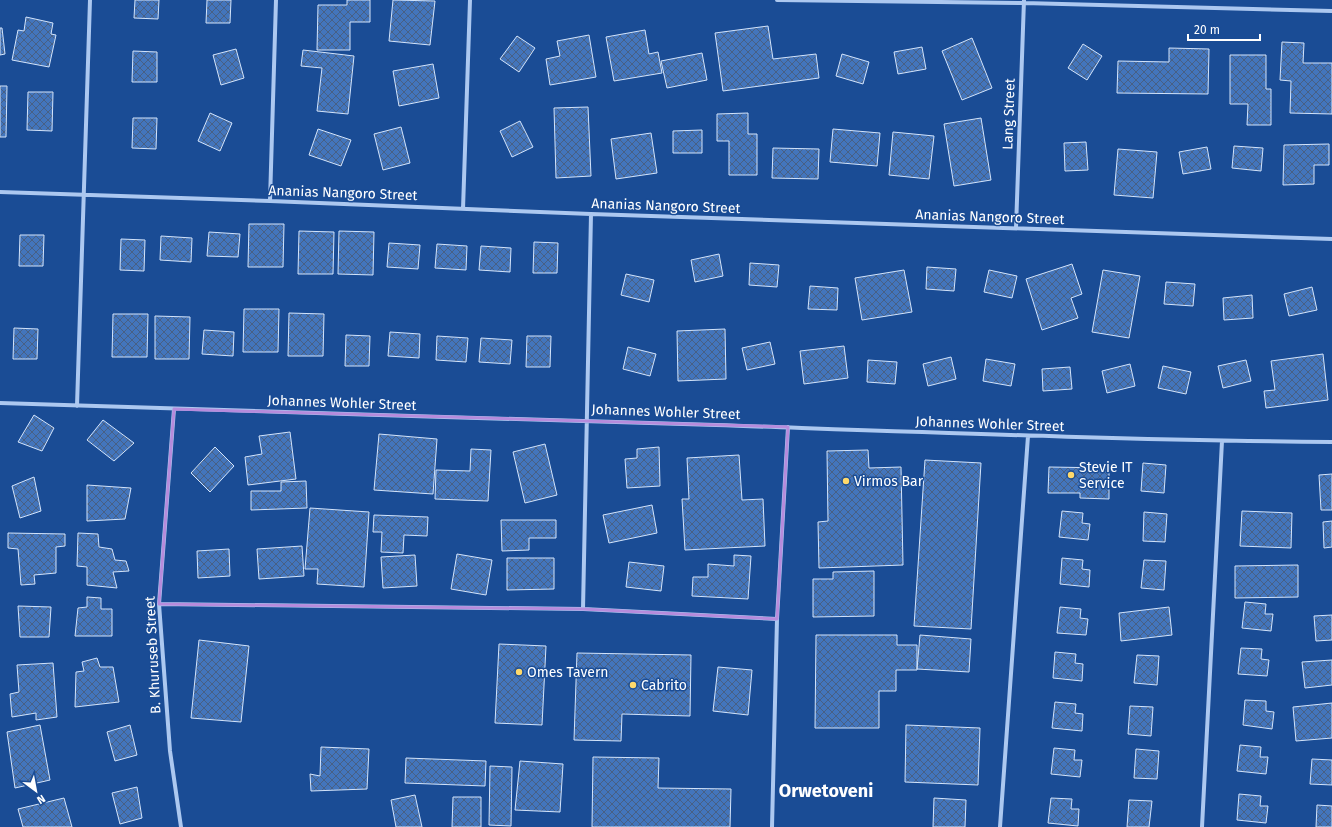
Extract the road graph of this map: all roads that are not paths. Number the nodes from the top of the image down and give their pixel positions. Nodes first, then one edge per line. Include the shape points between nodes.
1 (90, 0) edge
2 (276, 0) edge
3 (470, 0) edge
4 (777, 0) edge
5 (1024, 2) edge
6 (1332, 11) edge
7 (0, 192) edge
8 (83, 194) junction
9 (270, 201) junction
10 (463, 209) junction
11 (591, 214) junction
12 (1016, 228) junction
13 (1332, 239) edge
14 (0, 403) edge
15 (77, 406) junction
16 (174, 409) junction
17 (588, 421) junction
18 (788, 427) junction
19 (1028, 436) junction
20 (1222, 441) junction
21 (1332, 442) edge
22 (159, 604) junction
23 (583, 609) junction
24 (777, 619) junction
25 (181, 827) edge
26 (772, 827) edge
27 (1000, 827) edge
28 (1202, 827) edge

1 - 8 street
2 - 9 street
3 - 10 street
4 - 5 street
5 - 6 street
5 - 12 street, Lang Street
7 - 8 street, Ananias Nangoro Street
8 - 9 street, Ananias Nangoro Street
8 - 15 street
9 - 10 street, Ananias Nangoro Street
10 - 11 street, Ananias Nangoro Street
11 - 12 street, Ananias Nangoro Street
11 - 17 street
12 - 13 street, Ananias Nangoro Street
14 - 15 street, Johannes Wohler Street
15 - 16 street, Johannes Wohler Street
16 - 17 street, Johannes Wohler Street
16 - 22 street, B. Khuruseb Street
17 - 18 street, Johannes Wohler Street
17 - 23 street
18 - 19 street, Johannes Wohler Street
18 - 24 street
19 - 20 street, Johannes Wohler Street
19 - 27 street
20 - 21 street, Johannes Wohler Street
20 - 28 street
22 - 23 street
22 - 25 street, B. Khuruseb Street via 170,751
23 - 24 street
24 - 26 street

